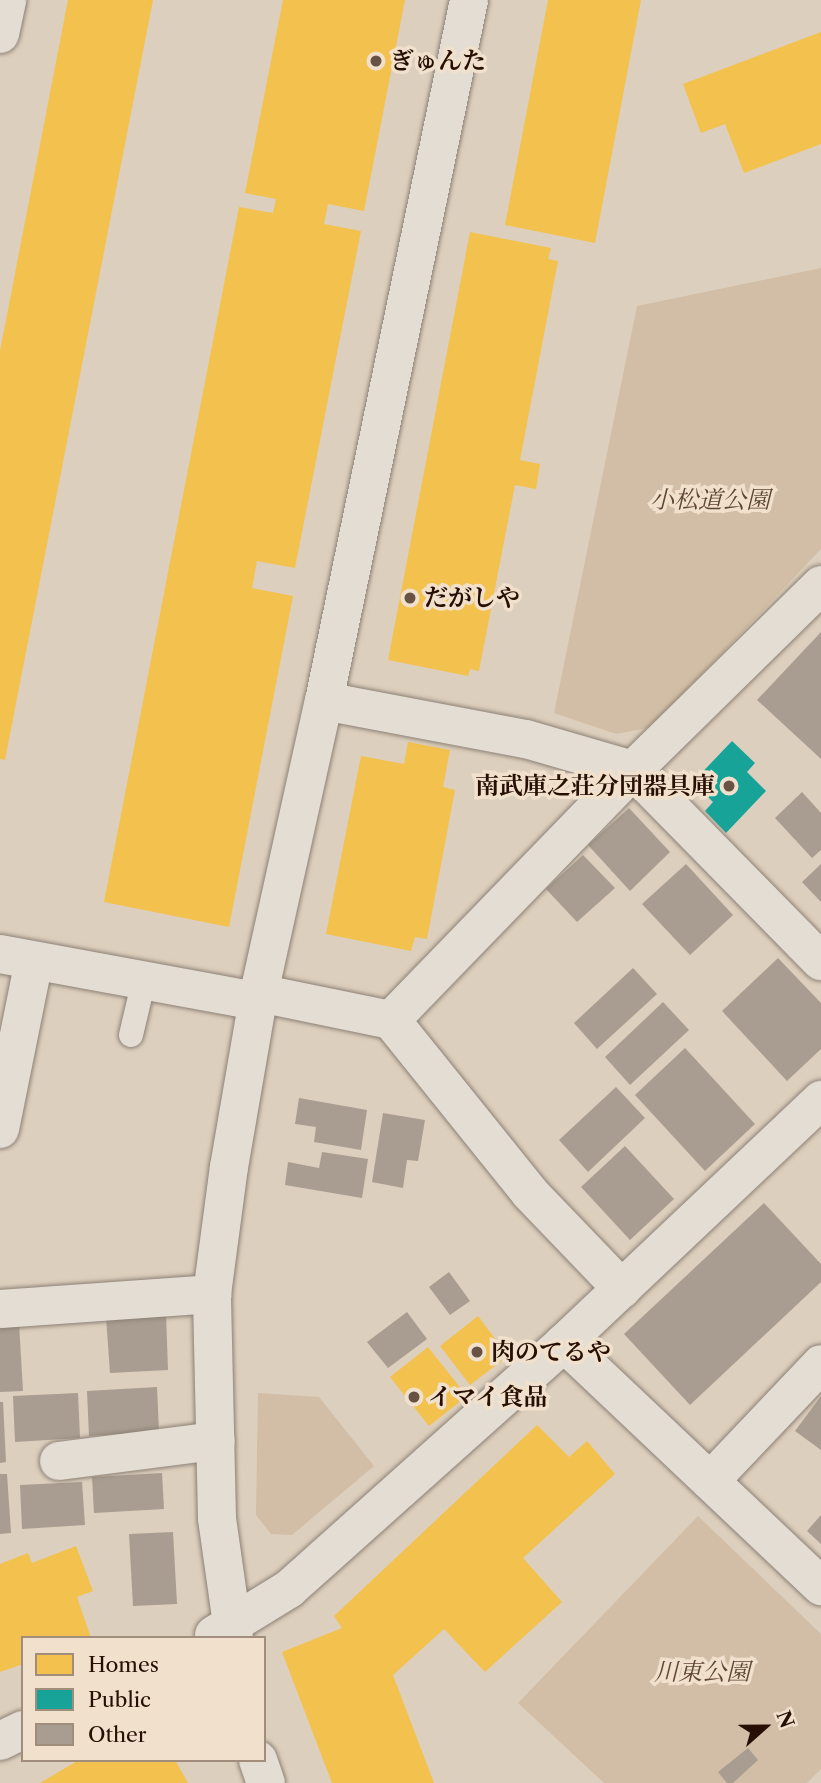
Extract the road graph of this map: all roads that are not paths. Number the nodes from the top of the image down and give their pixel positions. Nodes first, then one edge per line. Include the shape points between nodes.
1 (7, 0) edge
2 (469, 0) edge
3 (0, 34) edge
4 (821, 584) edge
5 (324, 701) junction
6 (633, 770) junction
7 (17, 957) edge
8 (821, 961) edge
9 (144, 980) junction
10 (258, 997) junction
11 (391, 1020) junction
12 (131, 1035) dead end
13 (821, 1100) edge
14 (0, 1129) edge
15 (622, 1289) junction
16 (212, 1294) junction
17 (0, 1309) edge
18 (564, 1343) junction
19 (821, 1364) edge
20 (216, 1441) junction
21 (59, 1461) dead end
22 (710, 1481) junction
23 (821, 1586) edge
24 (225, 1633) edge
25 (21, 1731) edge
26 (0, 1741) edge
27 (259, 1762) edge
28 (266, 1783) edge

1 - 3 street
2 - 5 street
4 - 6 street
5 - 6 street via 526,739
5 - 10 street
6 - 8 street
6 - 11 street
7 - 9 street
7 - 14 street
9 - 10 street
9 - 12 lane
10 - 11 street
10 - 16 street
11 - 15 street via 530,1194
13 - 15 street
15 - 18 street
16 - 17 street
16 - 20 street
18 - 22 street
18 - 24 street via 289,1588
19 - 22 street
20 - 21 street
20 - 24 street
22 - 23 street
25 - 26 street
27 - 28 street

